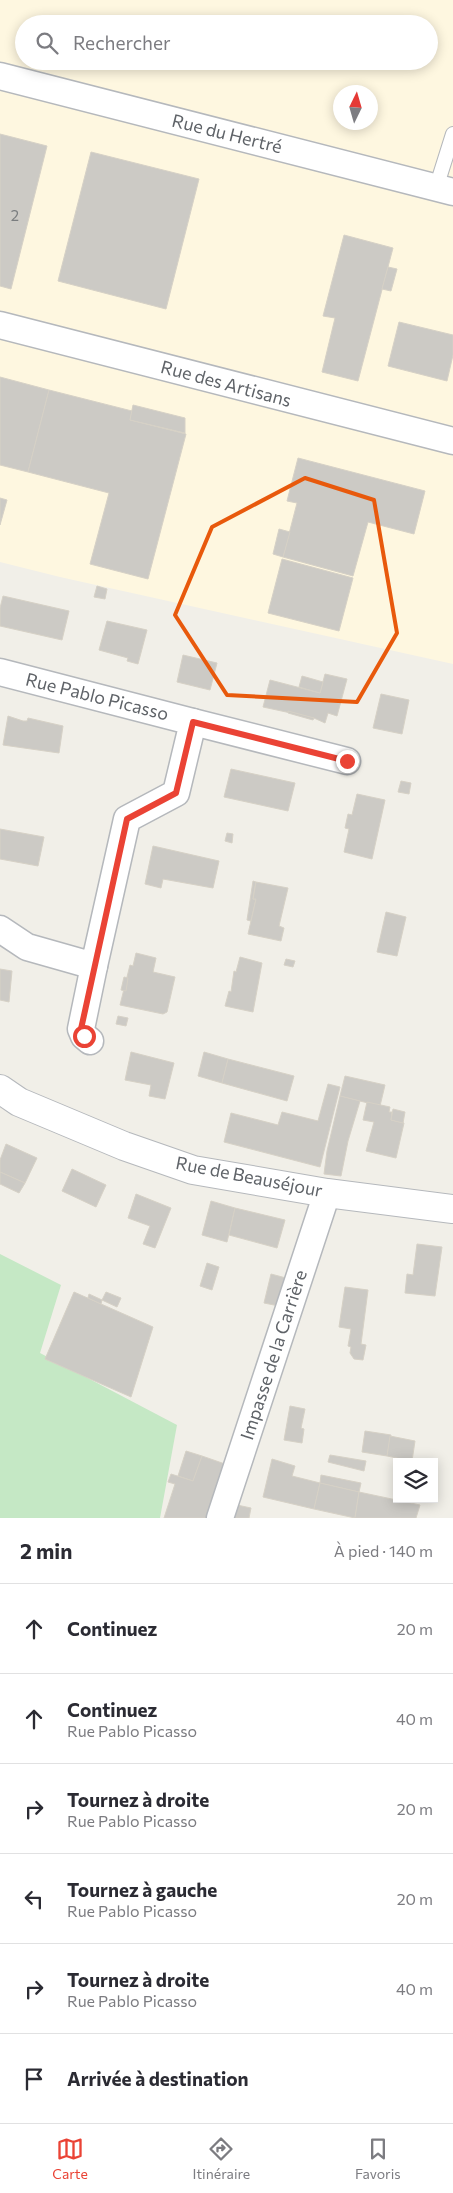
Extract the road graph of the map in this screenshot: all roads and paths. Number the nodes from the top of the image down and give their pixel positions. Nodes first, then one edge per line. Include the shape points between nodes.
1 (0, 76) edge
2 (453, 134) edge
3 (444, 190) edge
4 (0, 325) edge
5 (453, 441) edge
6 (0, 672) edge
7 (193, 722) junction
8 (347, 761) dead end
9 (0, 930) edge
10 (94, 966) junction
11 (90, 1041) dead end
12 (0, 1089) edge
13 (327, 1193) junction
14 (453, 1209) edge
15 (220, 1518) edge

1 - 3 street, Rue du Hertré
2 - 3 lane
4 - 5 street, Rue des Artisans
6 - 7 street, Rue Pablo Picasso
7 - 8 street, Rue Pablo Picasso
7 - 10 street, Rue Pablo Picasso via 176,793 127,819
9 - 10 street via 27,947
10 - 11 street, Rue Pablo Picasso via 81,1029
12 - 13 street, Rue de Beauséjour via 19,1102 124,1146 193,1170
13 - 14 street, Rue de Beauséjour
13 - 15 street, Impasse de la Carrière

